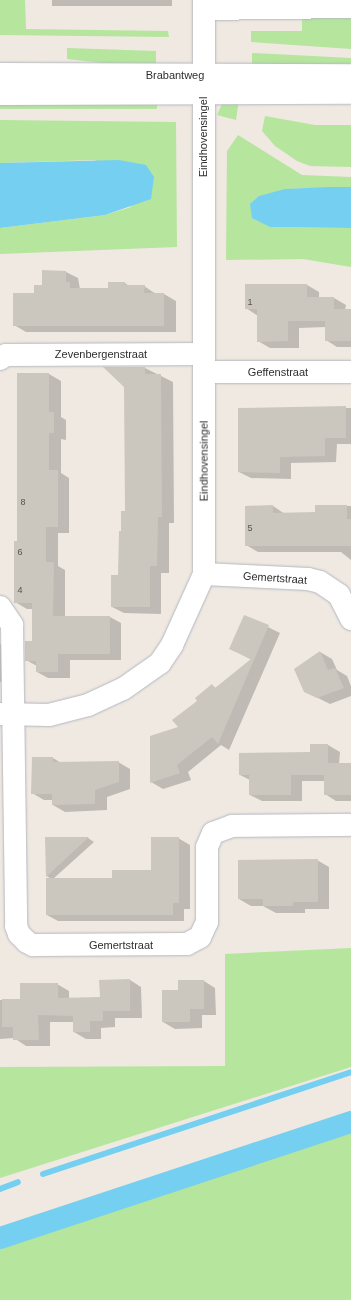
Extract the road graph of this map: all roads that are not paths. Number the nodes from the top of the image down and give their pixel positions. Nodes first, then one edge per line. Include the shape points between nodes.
1 (204, 5) edge
2 (351, 7) edge
3 (0, 74) edge
4 (351, 75) edge
5 (203, 84) junction
6 (351, 93) edge
7 (0, 94) edge
8 (0, 359) edge
9 (204, 362) junction
10 (351, 372) edge
11 (204, 574) junction
12 (0, 607) edge
13 (351, 619) edge
14 (6, 714) edge
15 (351, 825) edge

1 - 2 street
1 - 5 street, Eindhovensingel
3 - 5 street, Brabantweg
4 - 5 street, Brabantweg
5 - 6 street, Brabantweg
5 - 7 street, Brabantweg
5 - 9 street, Eindhovensingel
8 - 9 street, Zevenbergenstraat via 6,355
9 - 10 street, Geffenstraat
9 - 11 street, Eindhovensingel
11 - 13 street, Gemertstraat via 308,579 320,582 339,595
11 - 14 street, Eindhovensingel via 172,645 160,663 124,689 88,705 49,714
12 - 14 street via 12,624
14 - 15 street, Gemertstraat via 16,926 19,934 33,945 187,944 200,937 207,922 207,847 213,833 232,826

